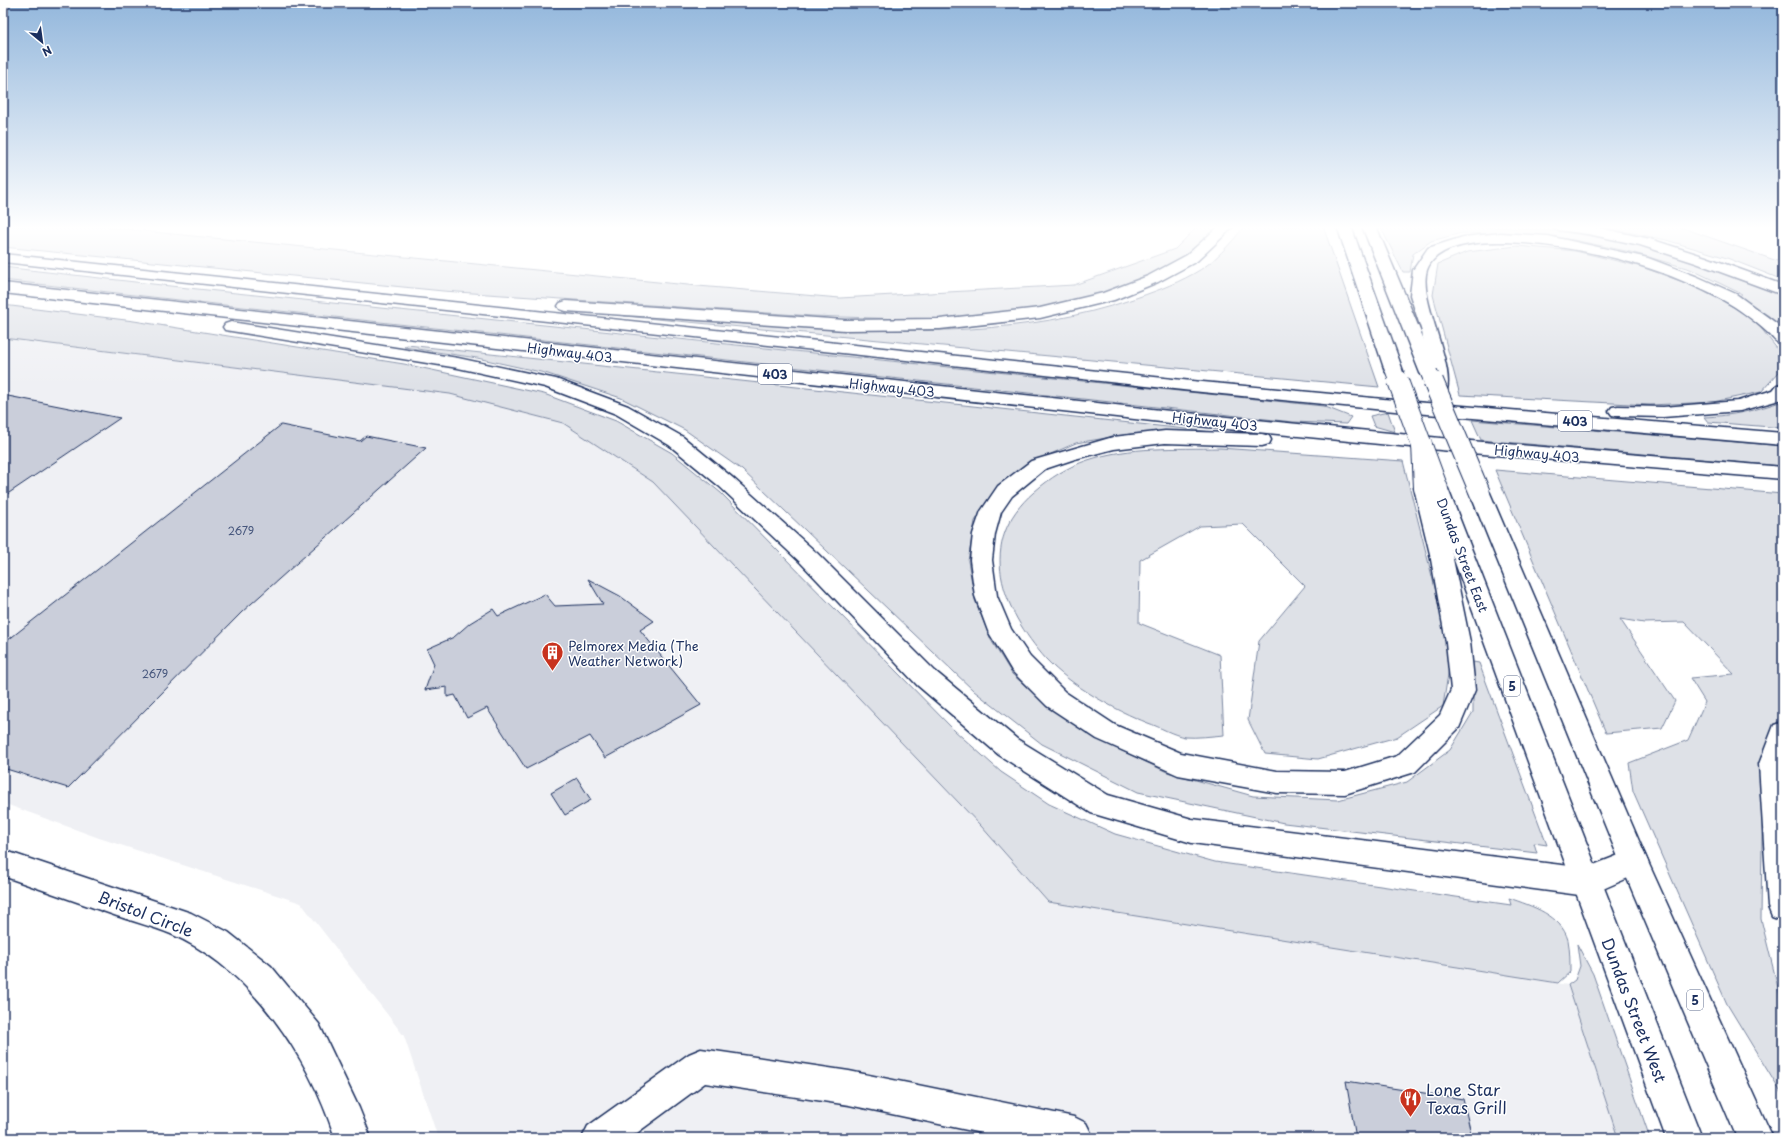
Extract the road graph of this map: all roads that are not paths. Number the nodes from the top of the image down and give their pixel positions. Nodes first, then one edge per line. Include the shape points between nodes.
1 (205, 279) edge
2 (1152, 279) edge
3 (1362, 279) edge
4 (1393, 279) edge
5 (1419, 279) edge
6 (1691, 279) edge
7 (1753, 279) edge
8 (3, 288) edge
9 (1783, 290) edge
10 (354, 295) junction
11 (79, 297) junction
12 (1783, 340) edge
13 (1434, 373) junction
14 (1783, 389) edge
15 (1367, 403) junction
16 (1783, 439) edge
17 (1471, 447) junction
18 (1783, 473) edge
19 (1431, 489) junction
20 (1783, 732) edge
21 (1634, 862) junction
22 (3, 863) edge
23 (1587, 882) junction
24 (1783, 907) edge
25 (1080, 1137) edge
26 (353, 1138) edge
27 (600, 1138) edge
28 (1684, 1138) edge
29 (1755, 1138) edge

1 - 10 main road, 403
2 - 10 main road via 1108,297 1040,313 940,324 845,325 495,301
3 - 19 main road, bridge via 1422,444
4 - 13 main road, 5
5 - 13 main road via 1418,295 1430,332
6 - 12 main road via 1730,297 1774,329
7 - 9 main road
8 - 11 main road, Highway 403 / 403
10 - 15 main road, 403 via 652,329
11 - 17 main road, Highway 403 / 403 via 712,368
11 - 23 main road via 117,309 458,363 550,383 622,410 676,441 726,482 809,558 926,678 1008,748 1101,805 1192,831
13 - 21 main road, 5, bridge via 1438,393
14 - 15 main road via 1779,394 1740,406 1663,412 1450,401
15 - 16 main road, 403
17 - 18 main road, Highway 403 / 403
17 - 19 main road via 1165,437 1113,444 1068,454 1038,465 1005,491 991,511 984,534 981,560 986,596 1000,631 1020,664 1056,699 1106,732 1178,764 1277,782 1345,783 1406,764 1450,721 1463,690 1458,642
19 - 23 main road, Dundas Street East / 5
20 - 24 main road via 1772,764
21 - 23 main road
21 - 29 main road, 5
22 - 26 main road, Bristol Circle via 180,923 217,943 260,977 307,1036
23 - 28 main road, Dundas Street West / 5
25 - 27 main road via 849,1088 702,1066

